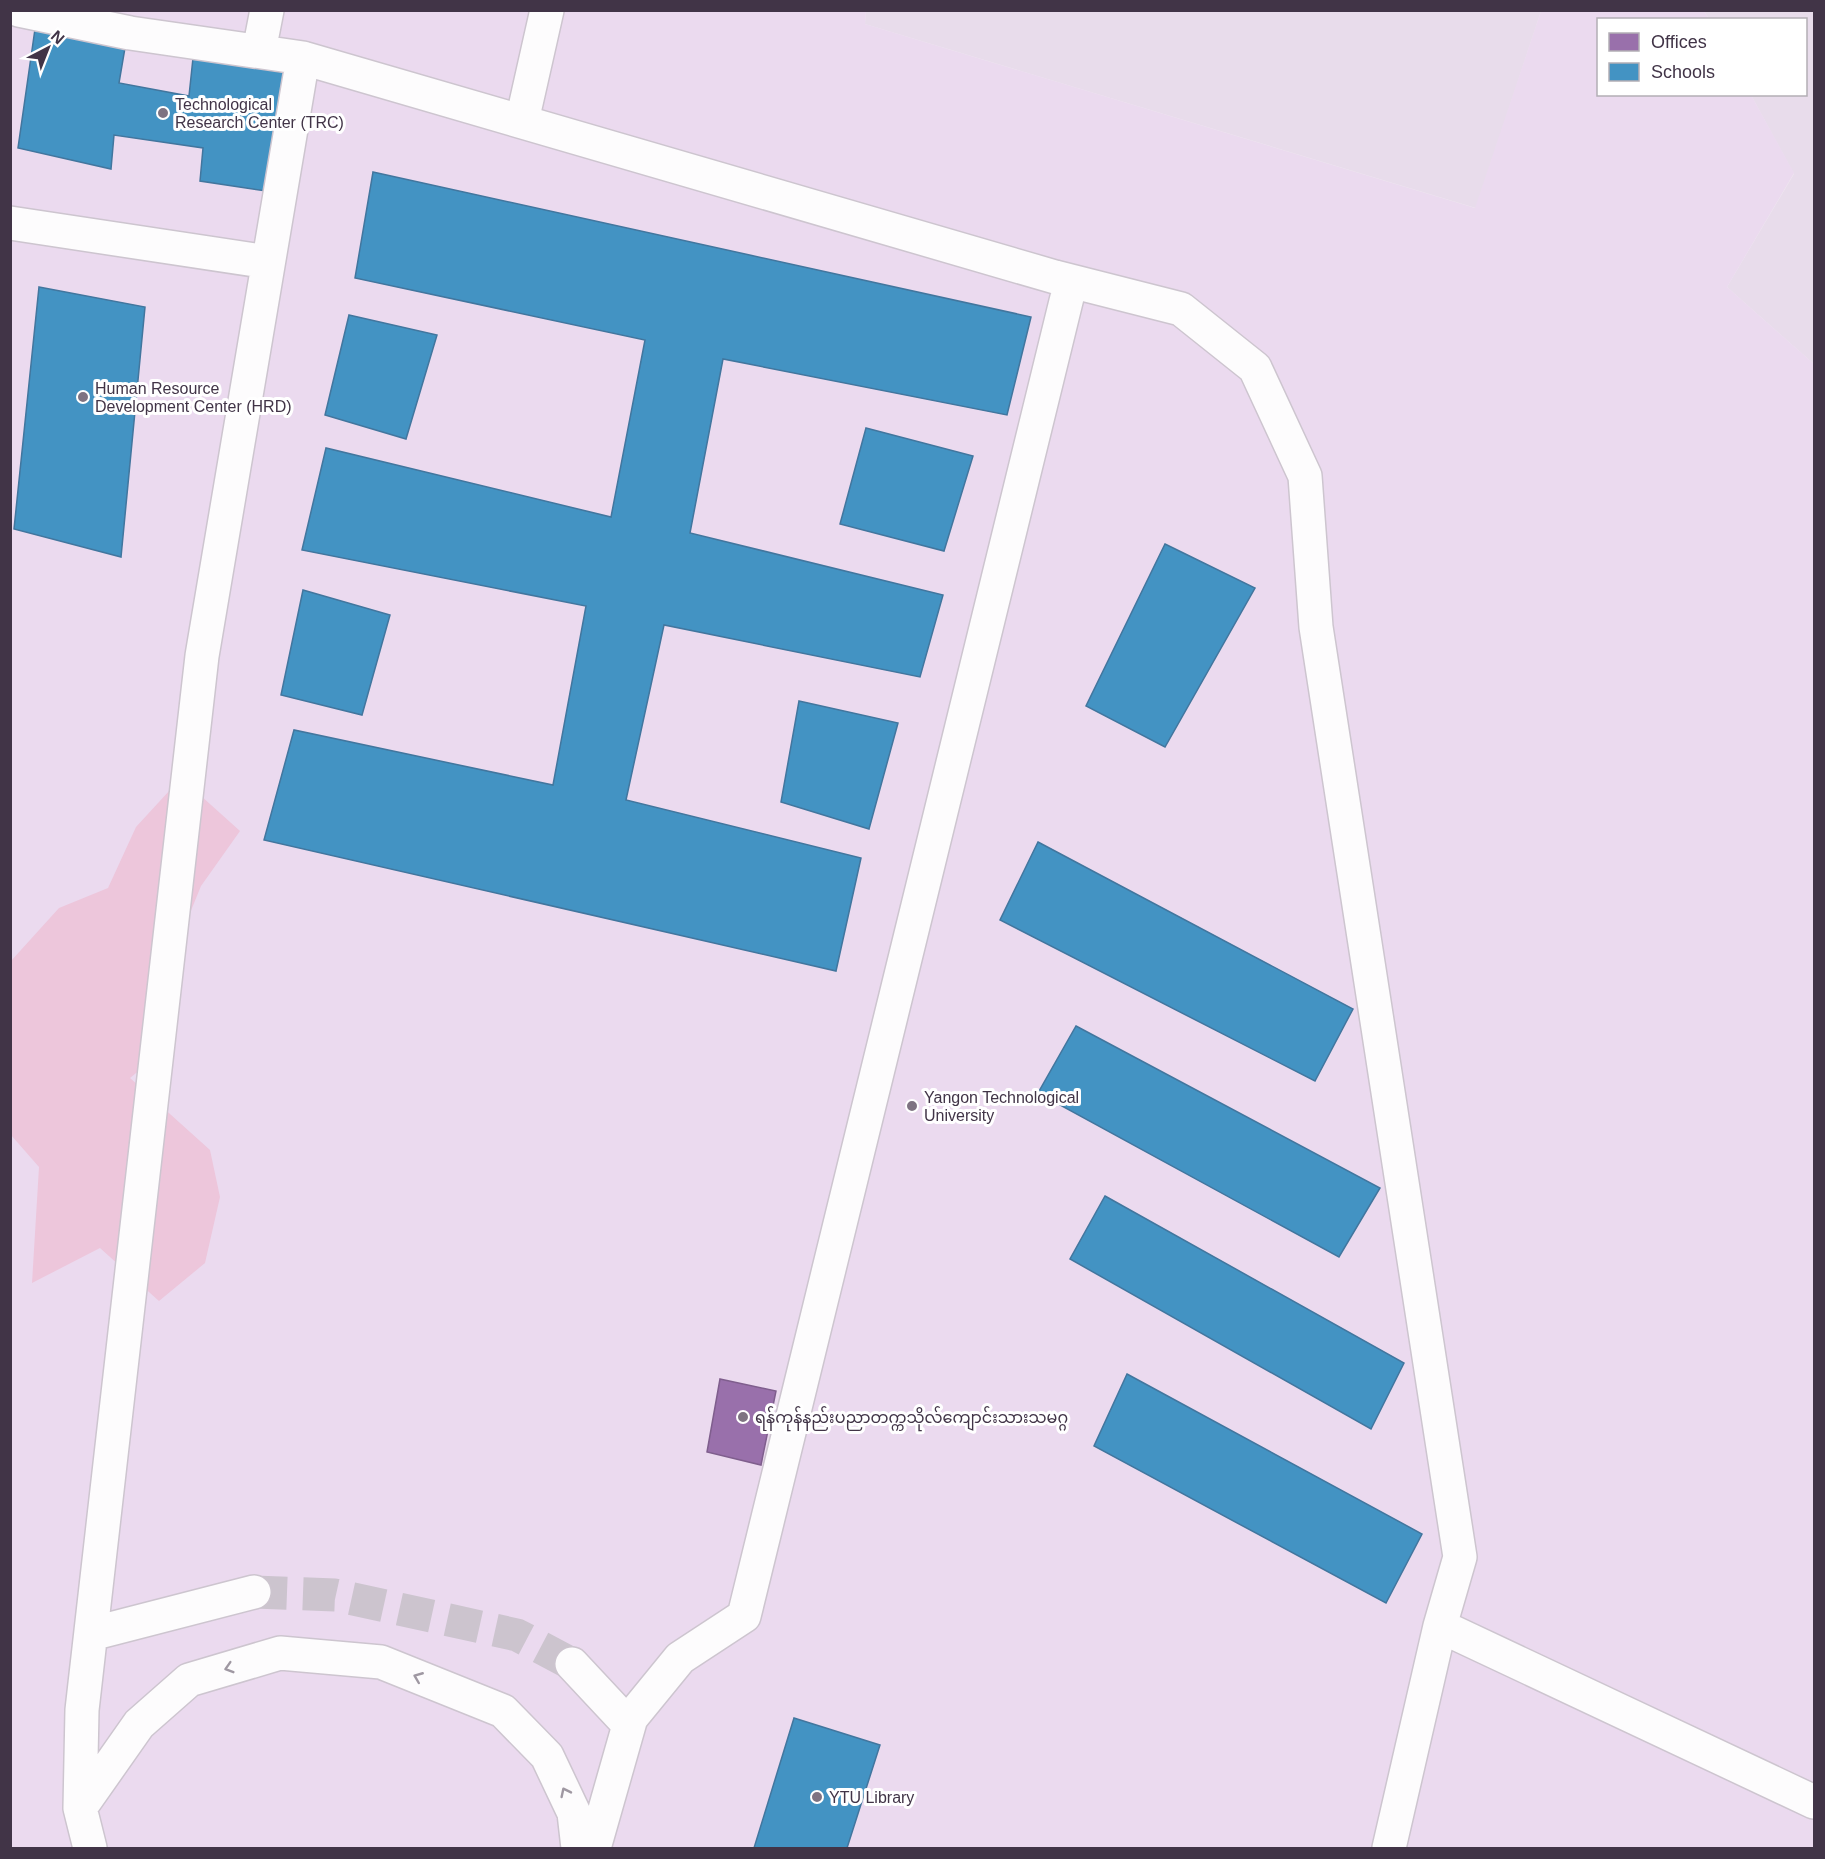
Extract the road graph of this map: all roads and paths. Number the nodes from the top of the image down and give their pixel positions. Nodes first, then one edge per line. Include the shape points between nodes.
1 (19, 10) edge
2 (267, 10) edge
3 (547, 10) edge
4 (259, 51) junction
5 (303, 58) junction
6 (522, 121) junction
7 (10, 223) edge
8 (268, 262) junction
9 (1071, 281) junction
10 (254, 1592) tunnel mouth
11 (1440, 1626) junction
12 (91, 1635) junction
13 (572, 1664) tunnel mouth
14 (629, 1725) junction
15 (1815, 1802) edge
16 (80, 1808) junction
17 (90, 1848) edge
18 (578, 1848) edge
19 (594, 1848) edge
20 (1389, 1848) edge

1 - 4 lane via 130,33
2 - 4 lane
3 - 6 lane
4 - 5 lane
5 - 6 lane
5 - 8 lane
6 - 9 lane
7 - 8 lane
8 - 12 lane via 202,656
9 - 11 lane via 1180,309 1255,368 1305,476 1316,627 1460,1557
9 - 14 lane via 744,1616 680,1658
10 - 12 lane
11 - 15 lane
11 - 20 lane
12 - 16 lane via 82,1710
13 - 14 lane
14 - 19 lane
16 - 17 lane
18 -> 16 lane via 574,1813 547,1756 503,1711 381,1662 280,1653 189,1680 139,1724

